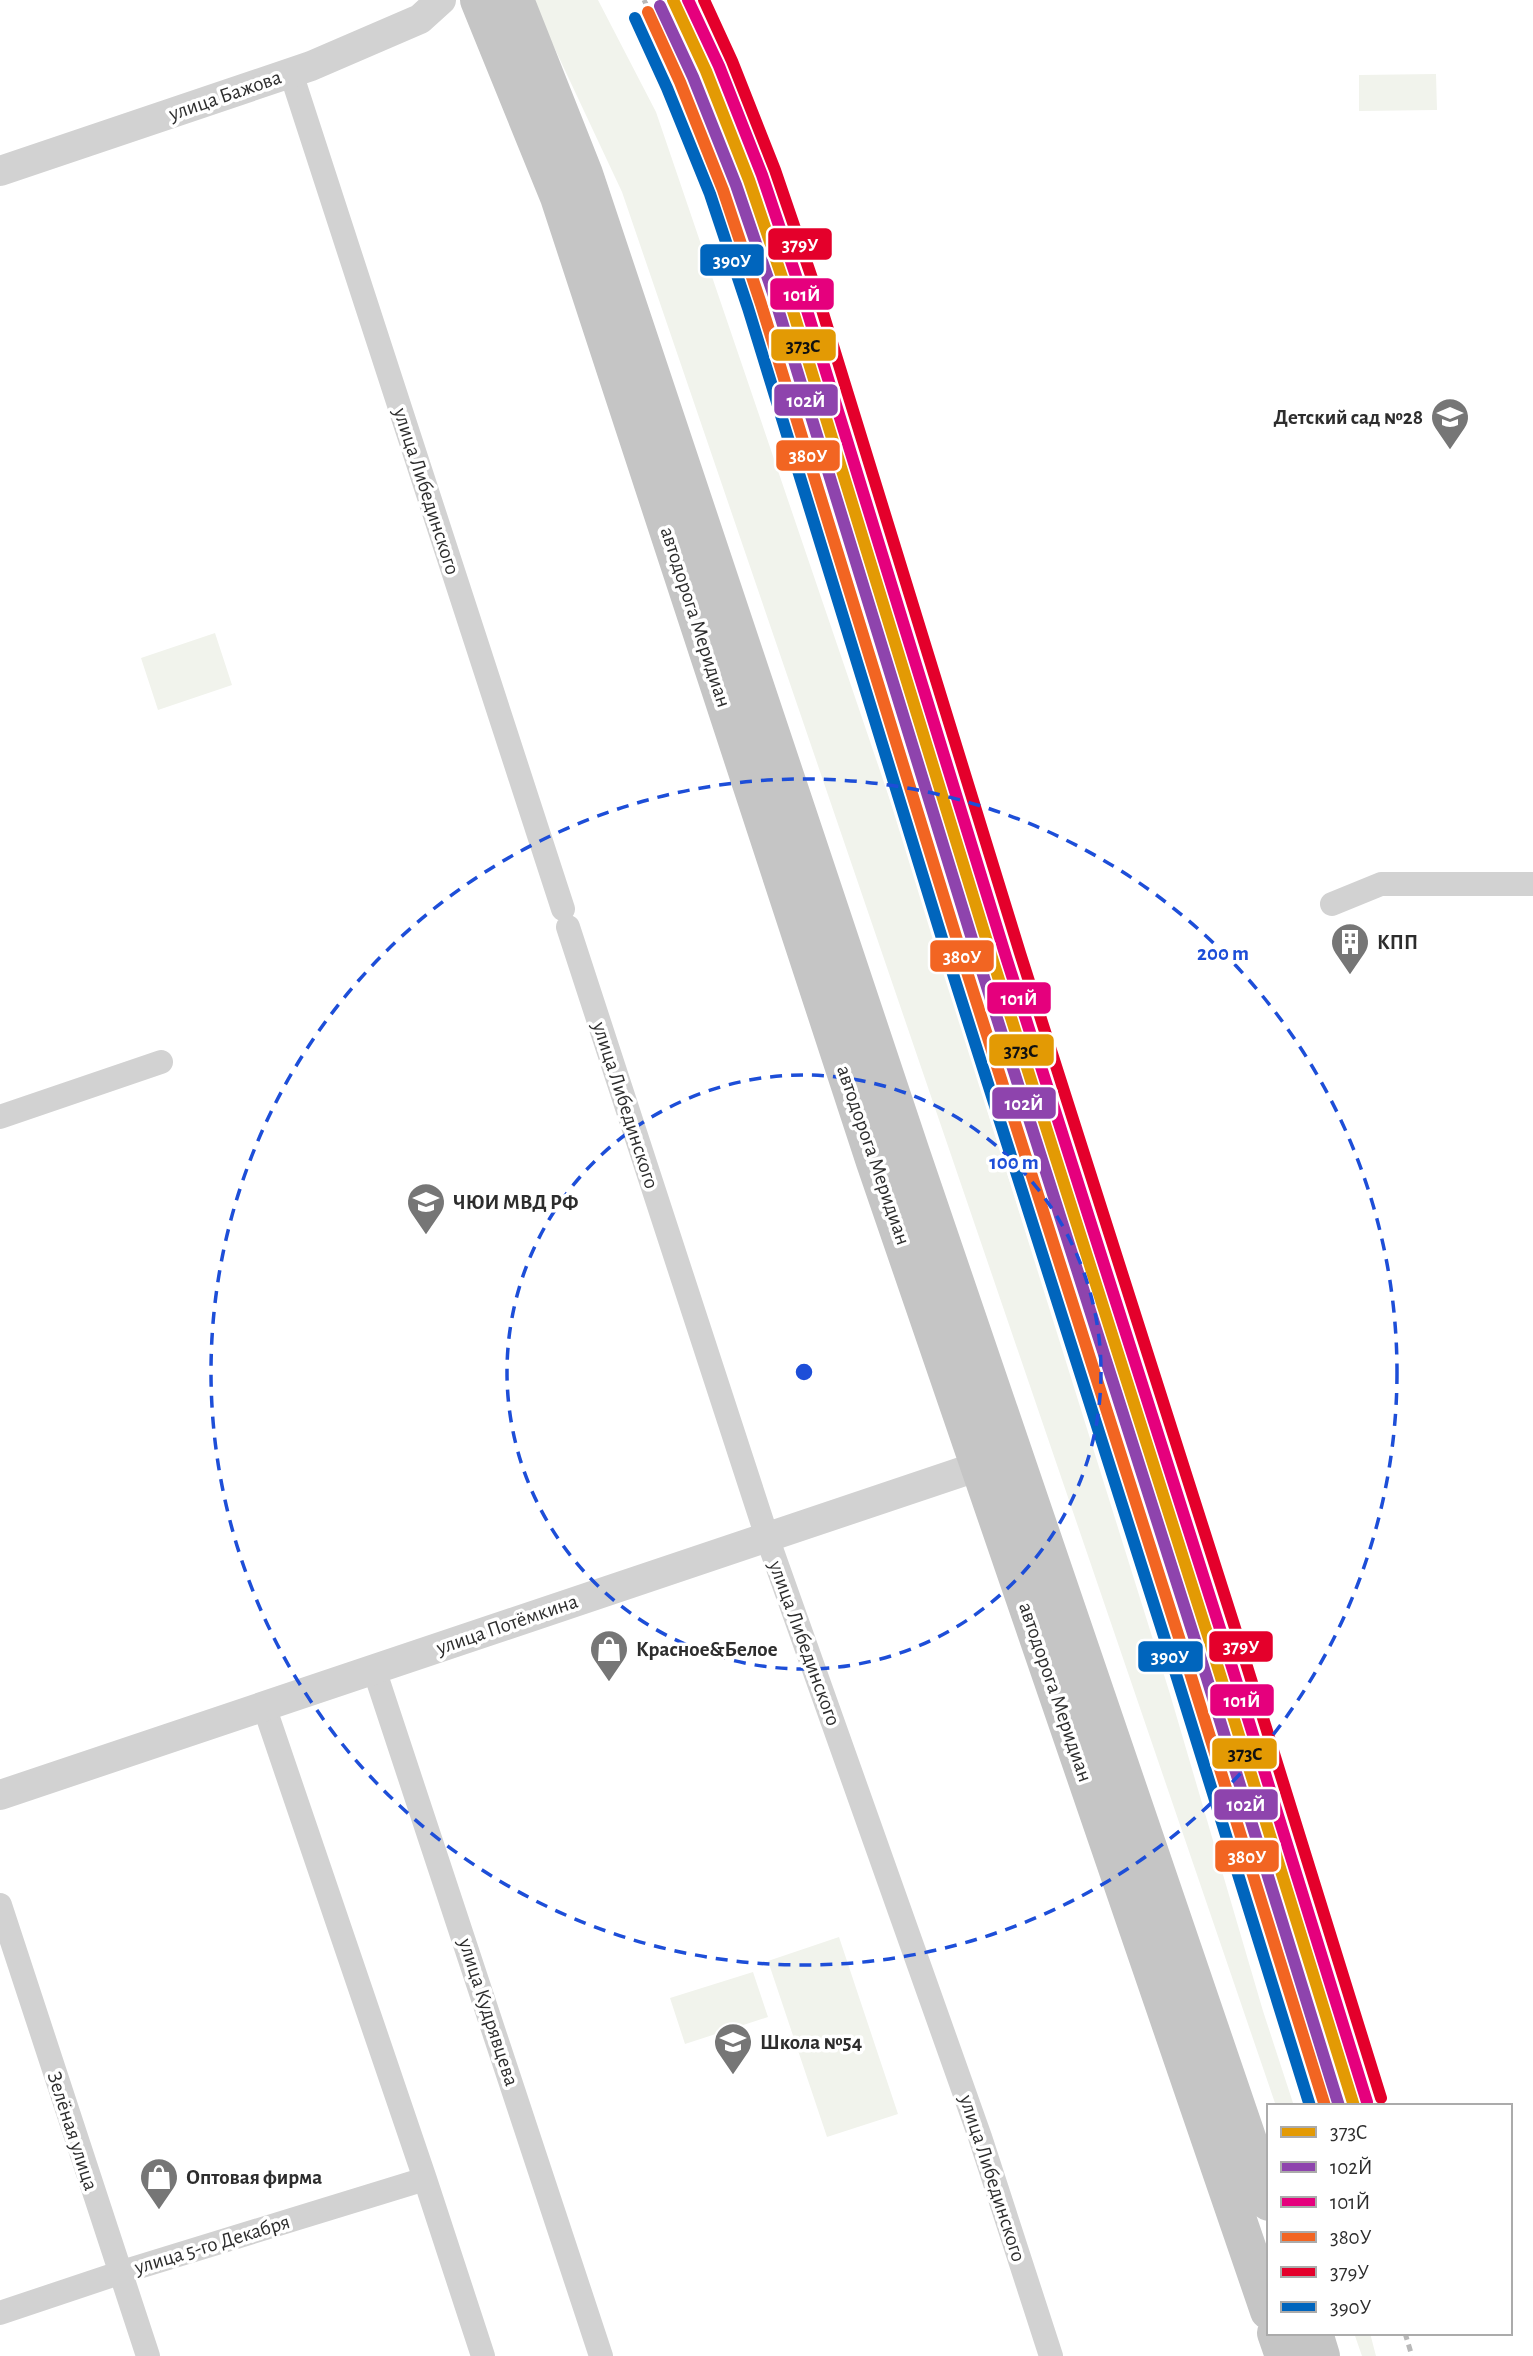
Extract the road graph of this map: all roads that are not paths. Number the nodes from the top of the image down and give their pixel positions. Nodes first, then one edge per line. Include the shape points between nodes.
1 (441, 0) edge
2 (479, 0) edge
3 (514, 0) edge
4 (291, 73) junction
5 (0, 171) edge
6 (1533, 884) edge
7 (1332, 904) dead end
8 (161, 1062) dead end
9 (0, 1117) edge
10 (997, 1460) junction
11 (767, 1537) junction
12 (374, 1669) junction
13 (264, 1706) junction
14 (0, 1796) edge
15 (0, 1905) edge
16 (425, 2179) junction
17 (1267, 2197) edge
18 (119, 2273) junction
19 (1267, 2305) edge
20 (0, 2313) edge
21 (1277, 2335) edge
22 (1315, 2335) edge
23 (148, 2356) edge
24 (483, 2356) edge
25 (601, 2356) edge
26 (1051, 2356) edge
27 (1284, 2356) edge
28 (1321, 2356) edge

1 - 4 street, улица Бажова via 420,19
2 - 10 main road, автодорога Меридиан via 559,197 871,1149
3 - 10 main road, автодорога Меридиан via 584,174
4 - 5 street, улица Бажова
4 - 11 street, улица Либединского
6 - 7 street via 1381,884
8 - 9 street
10 - 11 street, улица Потёмкина
10 - 17 main road, автодорога Меридиан
10 - 19 main road, автодорога Меридиан
11 - 12 street, улица Потёмкина
11 - 26 street, улица Либединского via 980,2137
12 - 13 street, улица Потёмкина
12 - 25 street, улица Кудрявцева
13 - 14 street, улица Потёмкина
13 - 16 street
15 - 18 street, Зелёная улица
16 - 18 street, улица 5-го Декабря
16 - 24 street
18 - 20 street, улица 5-го Декабря
18 - 23 street, Зелёная улица
21 - 27 main road
22 - 28 main road

